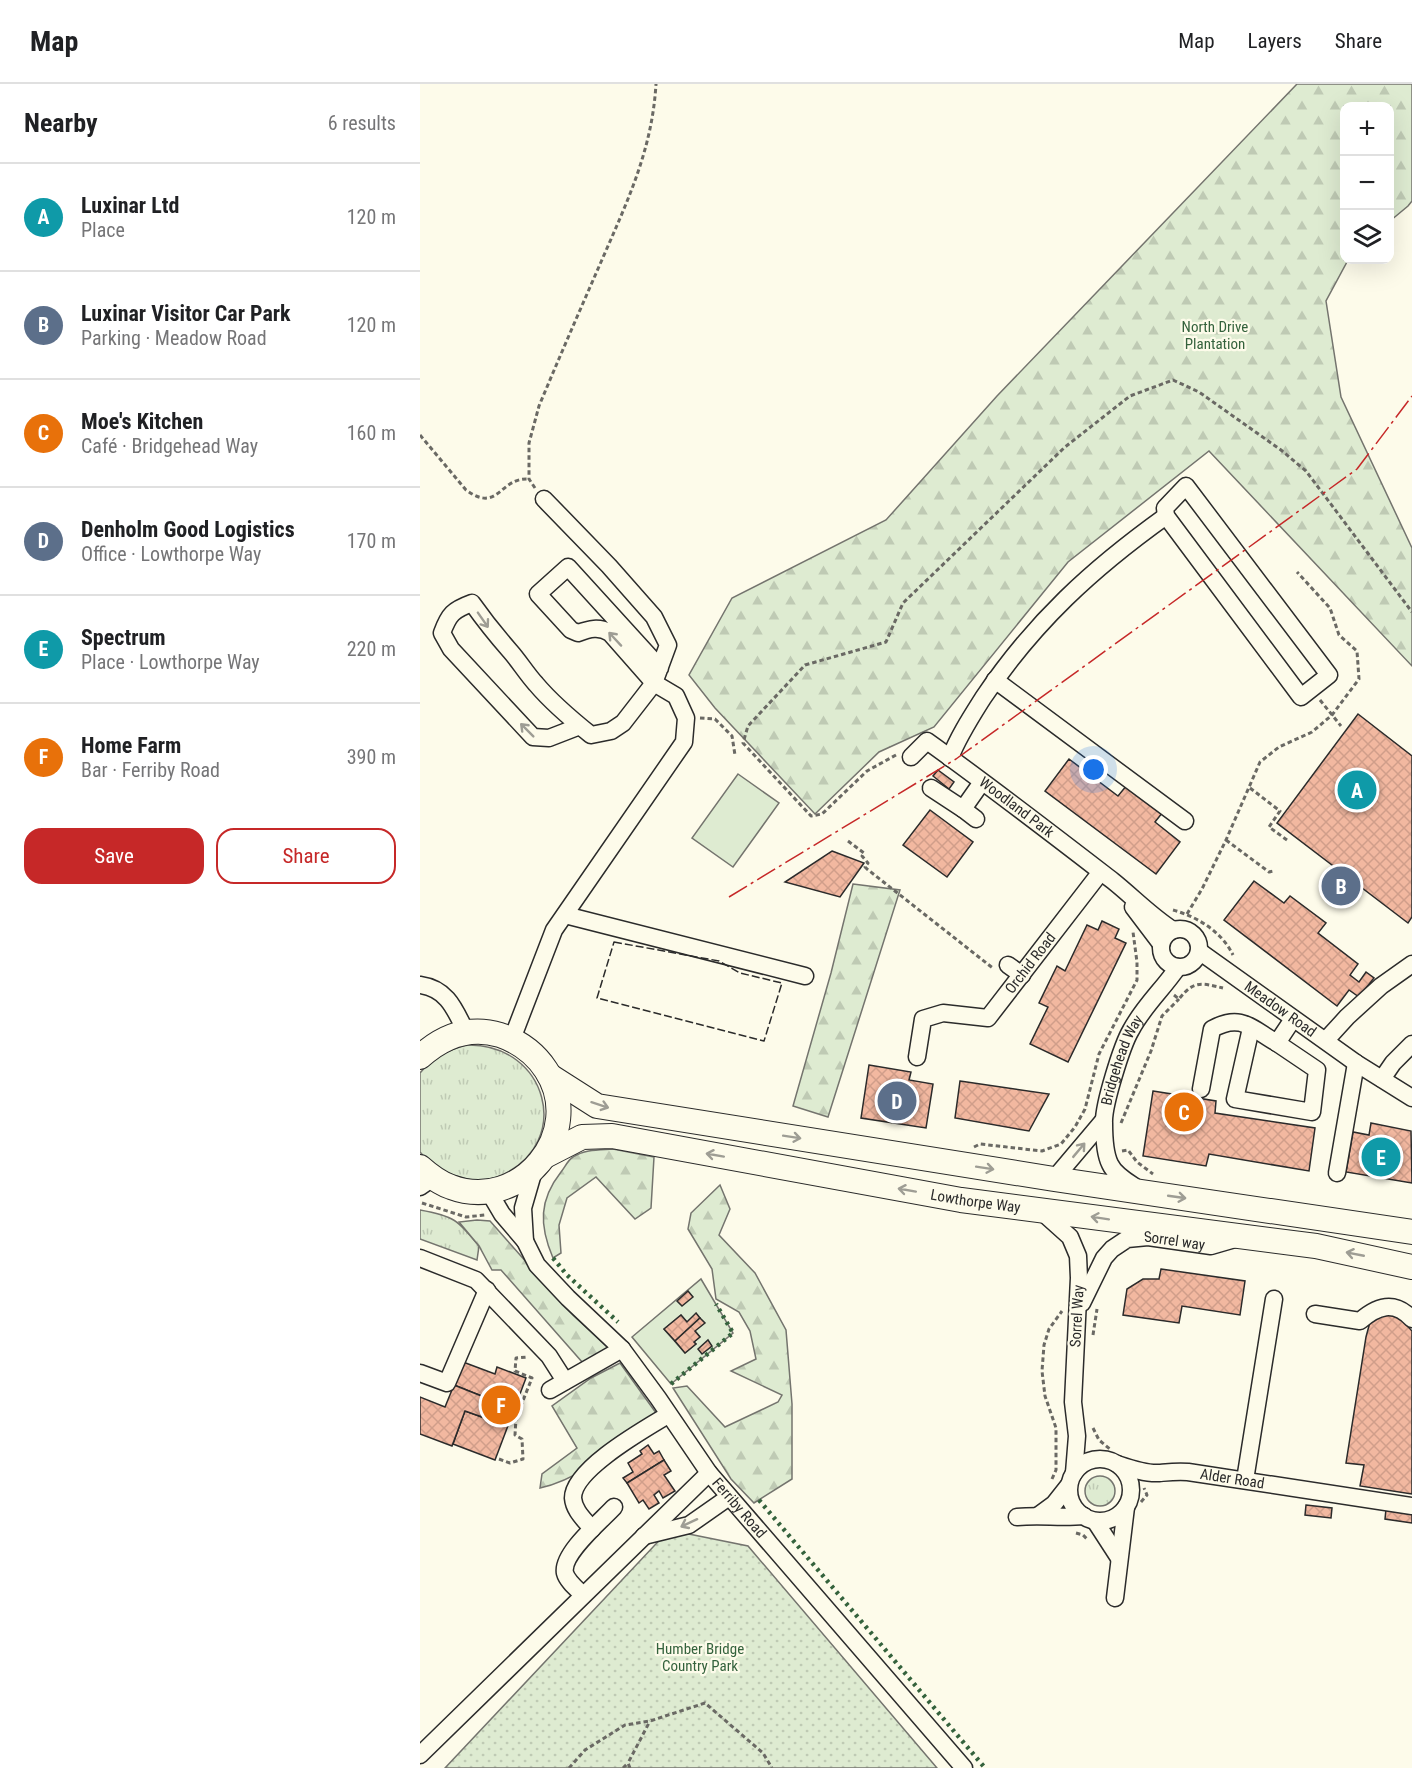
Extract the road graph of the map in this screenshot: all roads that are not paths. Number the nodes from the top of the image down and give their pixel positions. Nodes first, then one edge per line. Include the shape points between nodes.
1 (544, 499) road end
2 (1166, 516) junction
3 (657, 676) junction
4 (995, 680) junction
5 (580, 726) junction
6 (905, 755) road end
7 (950, 758) junction
8 (982, 782) junction
9 (931, 788) dead end
10 (1185, 821) dead end
11 (1100, 873) junction
12 (1121, 888) junction
13 (565, 915) junction
14 (1173, 930) junction
15 (1162, 950) junction
16 (1197, 956) junction
17 (1178, 967) junction
18 (1407, 968) edge
19 (805, 976) dead end
20 (420, 985) edge
21 (1148, 1004) junction
22 (1293, 1019) junction
23 (1251, 1028) junction
24 (466, 1032) junction
25 (512, 1039) junction
26 (1326, 1040) junction
27 (1277, 1043) junction
28 (1412, 1044) edge
29 (424, 1050) edge
30 (917, 1057) dead end
31 (1350, 1059) junction
32 (550, 1076) junction
33 (1382, 1079) junction
34 (1202, 1089) dead end
35 (1412, 1098) edge
36 (1103, 1121) junction
37 (540, 1163) junction
38 (1337, 1173) dead end
39 (424, 1178) edge
40 (1054, 1179) junction
41 (489, 1192) junction
42 (1146, 1193) junction
43 (1040, 1210) junction
44 (1412, 1232) edge
45 (1241, 1238) junction
46 (525, 1241) junction
47 (420, 1258) edge
48 (1412, 1267) edge
49 (487, 1290) junction
50 (1274, 1299) dead end
51 (1315, 1314) dead end
52 (1078, 1315) junction
53 (1412, 1319) edge
54 (622, 1349) junction
55 (420, 1373) edge
56 (565, 1381) junction
57 (550, 1390) dead end
58 (668, 1415) junction
59 (1077, 1436) junction
60 (1111, 1462) junction
61 (709, 1473) junction
62 (1158, 1473) junction
63 (1072, 1479) junction
64 (1245, 1480) junction
65 (729, 1497) junction
66 (1129, 1501) junction
67 (1412, 1506) edge
68 (614, 1508) dead end
69 (1039, 1515) junction
70 (1017, 1517) dead end
71 (1089, 1518) junction
72 (592, 1529) junction
73 (643, 1536) junction
74 (1119, 1558) junction
75 (583, 1595) junction
76 (1115, 1598) dead end
77 (420, 1755) edge
78 (964, 1768) edge

1 - 3 street via 654,618 668,645
2 - 2 street via 1301,697 1329,675 1186,486 1165,508
2 - 4 street via 1075,588 1038,625
3 -> 3 street via 605,630 571,630 538,594 568,567
3 - 5 street via 623,723 611,731 591,735
3 - 13 street via 676,696 686,718 684,742
4 - 7 street
4 - 10 street
5 -> 5 street via 549,738 533,737 451,649 442,633 447,618 472,603 535,684
6 - 7 street, Woodland Park via 927,741
7 - 8 street, Woodland Park
8 - 9 street via 969,814
8 - 11 street, Woodland Park
11 - 12 street, Woodland Park
11 - 30 street, Orchid Road via 1015,975 988,1018 943,1013 923,1019
12 - 14 street, Woodland Park
12 - 15 street, Woodland Park
13 - 19 street
13 - 25 street via 554,930
14 - 15 street via 1163,938
14 - 16 street via 1191,932 1199,943
15 - 17 street via 1166,962
15 - 21 street, Bridgehead Way
16 - 17 street via 1184,967
16 - 22 street, Meadow Road via 1237,977
17 - 21 street, Bridgehead Way
18 - 26 street, Meadow Road via 1381,986
20 - 24 street via 431,987 450,1000
21 - 36 street, Bridgehead Way via 1130,1031
22 - 26 street, Meadow Road
22 - 27 street
23 - 27 street
23 - 27 street via 1235,1099 1312,1112 1317,1070
23 - 34 street via 1233,1020 1212,1029
24 - 25 highway via 489,1032
24 - 29 highway
25 - 32 highway via 527,1048
26 - 31 street, Meadow Road
28 - 33 street
31 - 33 street, Meadow Road
31 - 38 street
32 - 37 highway via 558,1116 555,1137
32 -> 40 highway via 597,1106
33 - 35 street, Meadow Road
40 -> 36 street, Bridgehead Way
36 - 42 street, Bridgehead Way via 1110,1166
37 - 41 highway, Lowthorpe Way via 513,1184
43 -> 37 highway, Lowthorpe Way via 961,1200 612,1136 582,1137
37 - 46 street, Ferriby Road via 523,1208
39 - 41 highway via 469,1192
40 - 42 highway
41 - 46 street, Ferriby Road
42 -> 44 highway
45 -> 43 highway, Lowthorpe Way
43 - 52 street, Sorrel Way via 1070,1237 1078,1256
48 -> 45 highway, Lowthorpe Way via 1316,1246
45 - 52 street, Sorrel way via 1211,1246 1148,1237 1127,1239 1104,1258
46 - 54 street, Ferriby Road via 537,1265
47 - 49 street via 476,1280
49 - 55 street via 447,1383
49 - 56 street via 549,1356
50 - 64 street
51 - 53 street via 1360,1321 1375,1309 1385,1307 1399,1309
52 - 59 street, Sorrel Way via 1073,1402
54 - 56 street
54 - 58 street, Ferriby Road
56 - 57 street
58 - 61 street, Ferriby Road
58 - 72 street via 631,1437 582,1475 573,1497 576,1510
59 - 60 street via 1093,1457
59 - 63 street, Sorrel Way
60 - 62 street, Alder Road
60 - 63 street via 1093,1460 1082,1465
60 - 66 street via 1125,1472 1131,1483
61 - 65 street, Ferriby Road
61 - 73 street
62 - 64 street, Alder Road via 1172,1470
62 - 66 street
63 - 69 street via 1054,1504
63 - 71 street via 1072,1502
64 - 67 street, Alder Road
65 -> 73 street via 689,1525
65 - 78 street, Ferriby Road
66 - 71 street via 1118,1515 1107,1520
66 - 74 street
68 - 72 street
69 - 70 street
69 - 71 street
71 - 74 street
72 - 75 street via 571,1553 565,1572
73 - 75 street
74 - 76 street
75 - 77 street

